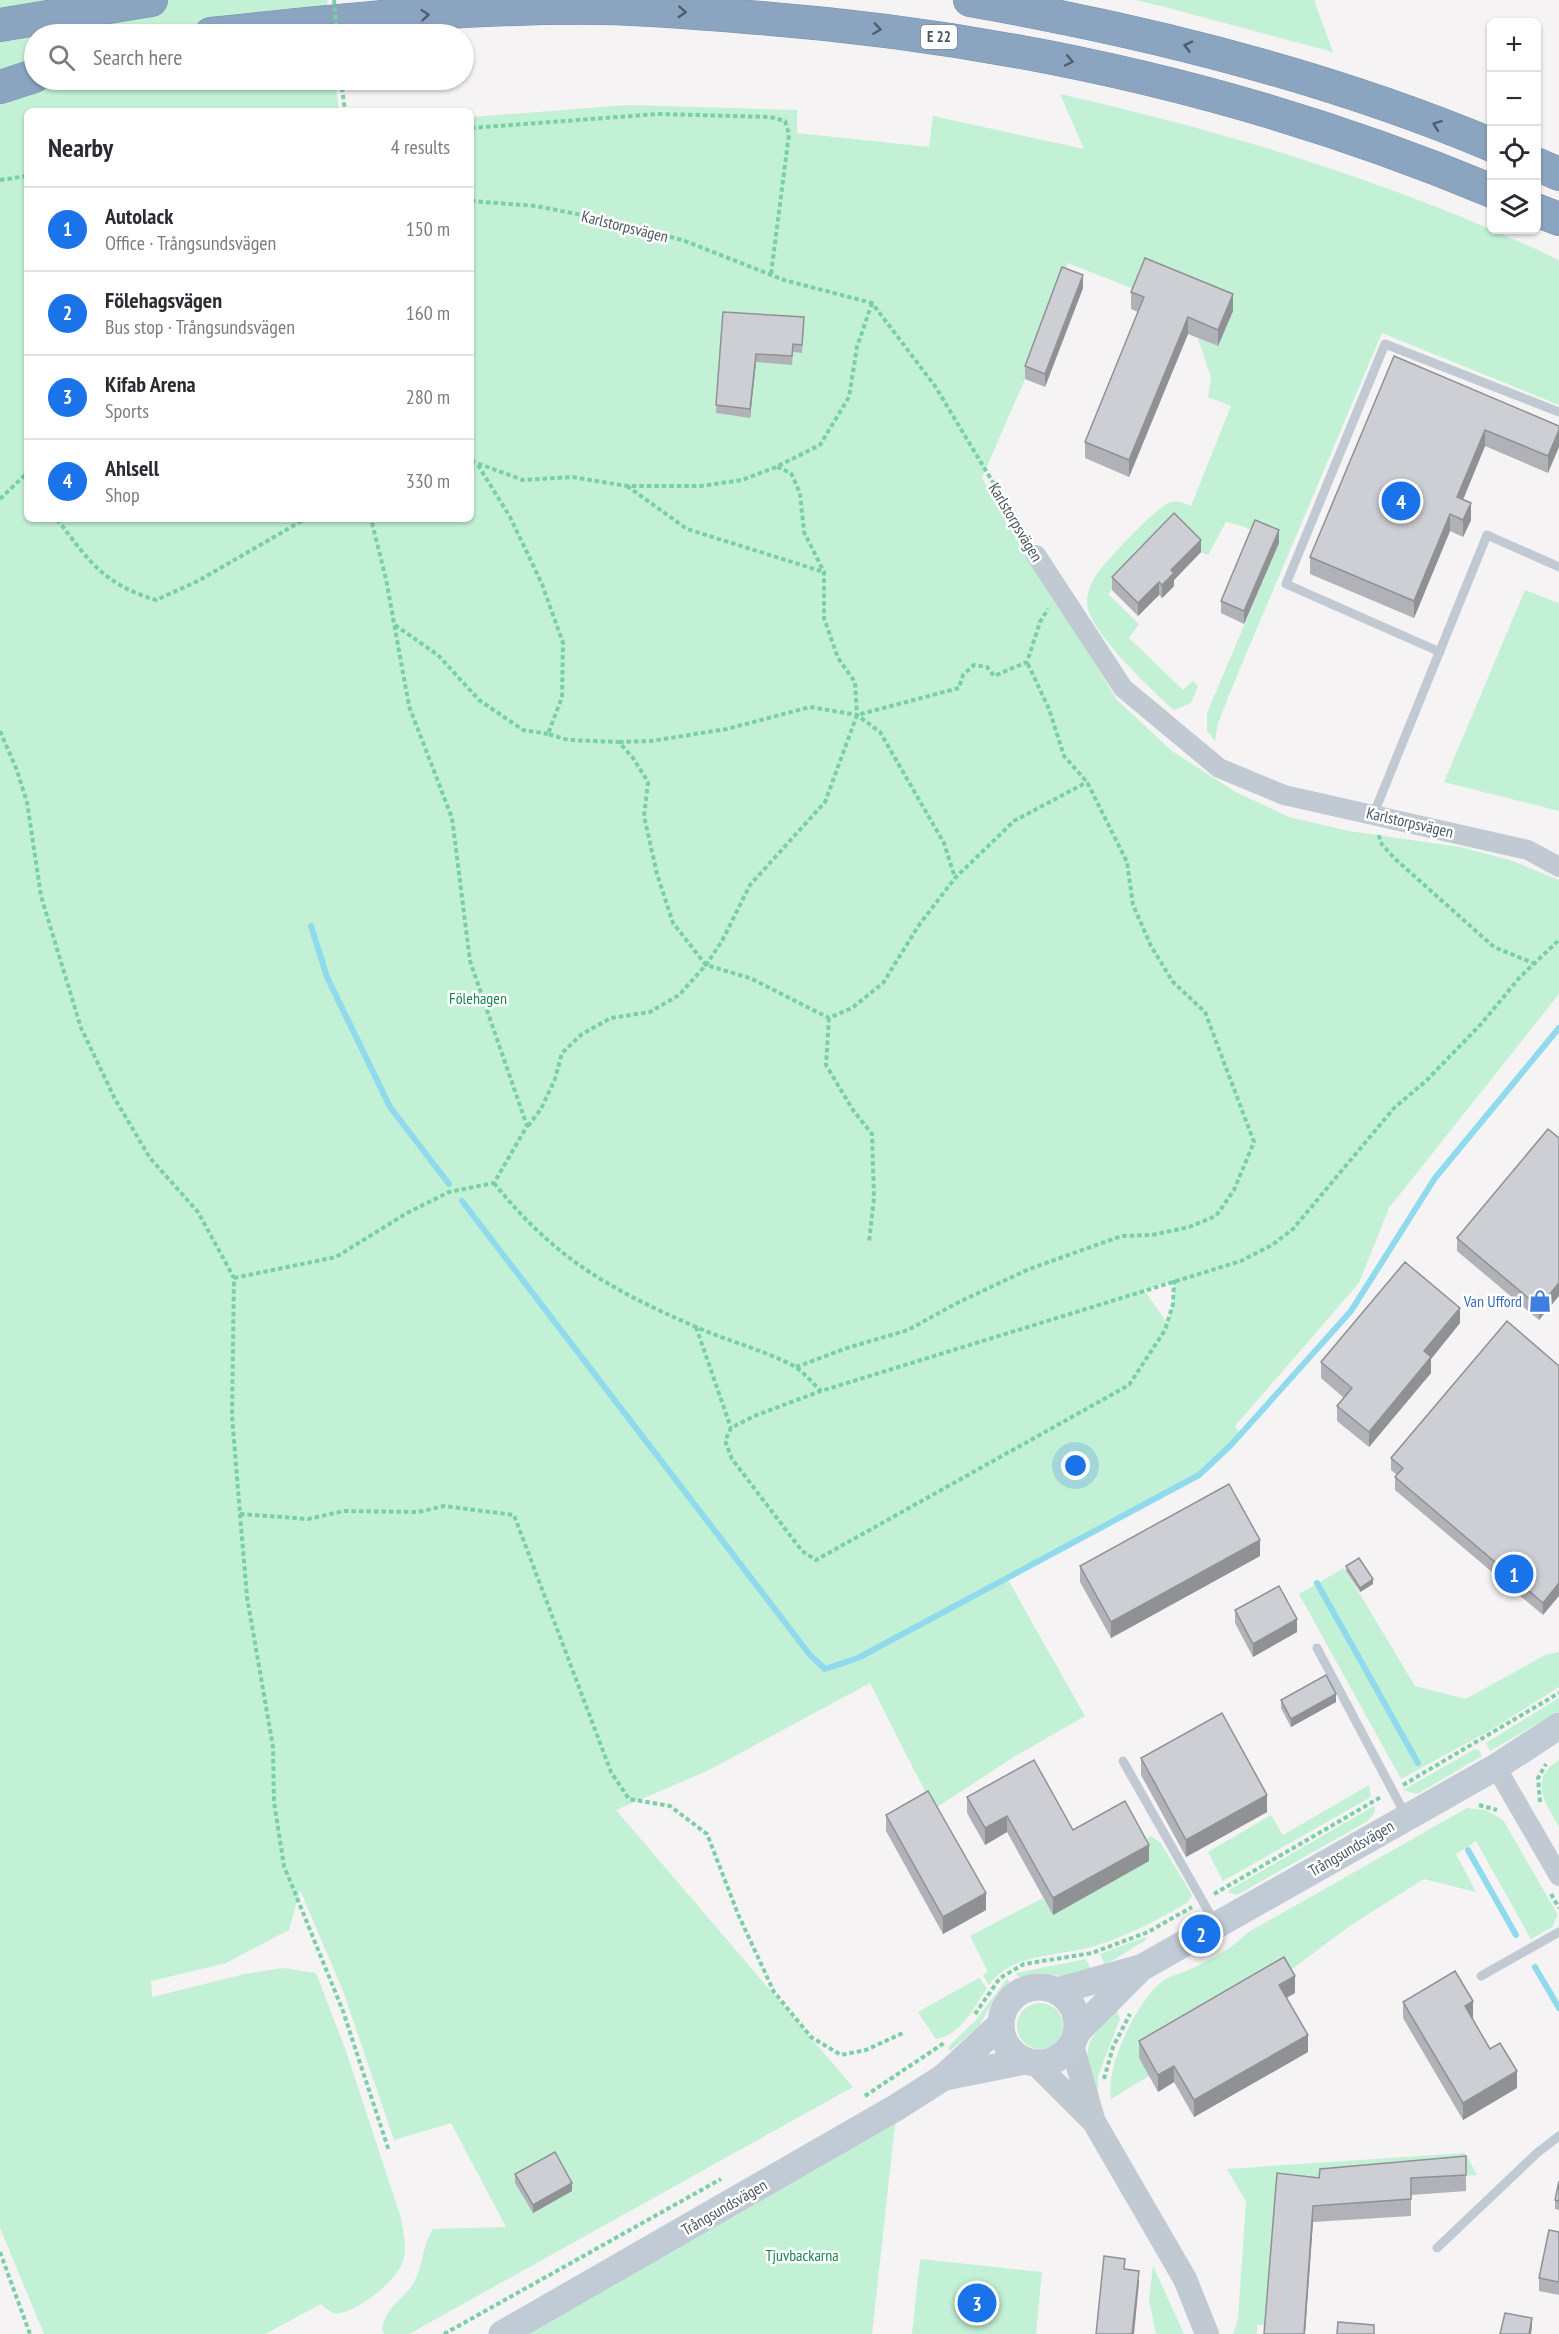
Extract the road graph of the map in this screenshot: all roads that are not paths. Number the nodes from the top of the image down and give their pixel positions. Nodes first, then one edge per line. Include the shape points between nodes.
1 (151, 0) edge
2 (970, 0) edge
3 (73, 11) junction
4 (0, 12) edge
5 (322, 24) edge
6 (0, 25) edge
7 (24, 64) edge
8 (0, 68) edge
9 (24, 79) edge
10 (0, 87) edge
11 (1487, 144) edge
12 (1541, 166) edge
13 (1559, 174) edge
14 (1487, 190) edge
15 (1541, 212) edge
16 (1559, 219) edge
17 (1559, 412) edge
18 (1036, 555) road end
19 (1559, 567) edge
20 (1440, 652) junction
21 (1374, 813) junction
22 (1559, 867) edge
23 (1317, 1648) dead end
24 (1559, 1726) edge
25 (1123, 1761) dead end
26 (1496, 1767) junction
27 (1406, 1816) junction
28 (1553, 1882) edge
29 (1216, 1925) junction
30 (1559, 1932) edge
31 (1482, 1976) dead end
32 (1111, 1986) junction
33 (1057, 1991) junction
34 (1001, 2024) junction
35 (1075, 2038) junction
36 (1030, 2062) junction
37 (944, 2077) junction
38 (1094, 2122) junction
39 (1559, 2136) edge
40 (1437, 2248) dead end
41 (502, 2334) edge
42 (1207, 2334) edge

1 - 3 highway
11 -> 2 highway via 1343,91 1244,61 1145,34
3 - 4 highway
3 - 6 highway
5 -> 14 highway, E 22 via 433,14 604,8 860,26 1033,53 1213,95 1331,131
7 - 8 highway
9 - 10 highway
12 - 13 highway
15 - 16 highway
17 - 20 lane via 1385,344 1286,584
18 - 21 street, Karlstorpsvägen via 1123,688 1219,768 1284,795
19 - 20 lane via 1487,535
20 - 21 lane
21 - 22 street, Karlstorpsvägen via 1528,850
23 - 27 lane
24 - 26 main road, Trångsundsvägen
25 - 29 lane
26 - 27 main road, Trångsundsvägen
26 - 28 street
27 - 29 main road, Trångsundsvägen
29 - 32 main road, Trångsundsvägen
30 - 31 lane
32 - 33 main road, Trångsundsvägen
32 - 35 main road, Trångsundsvägen
33 - 34 main road via 1044,1987 1020,1992 1003,2012
33 - 35 main road via 1074,2009
34 - 36 main road via 1007,2046
34 - 37 main road, Trångsundsvägen
35 - 36 main road via 1055,2060
35 - 38 street
36 - 37 main road, Trångsundsvägen
36 - 38 street
37 - 41 main road, Trångsundsvägen
38 - 42 street via 1185,2278
39 - 40 lane

